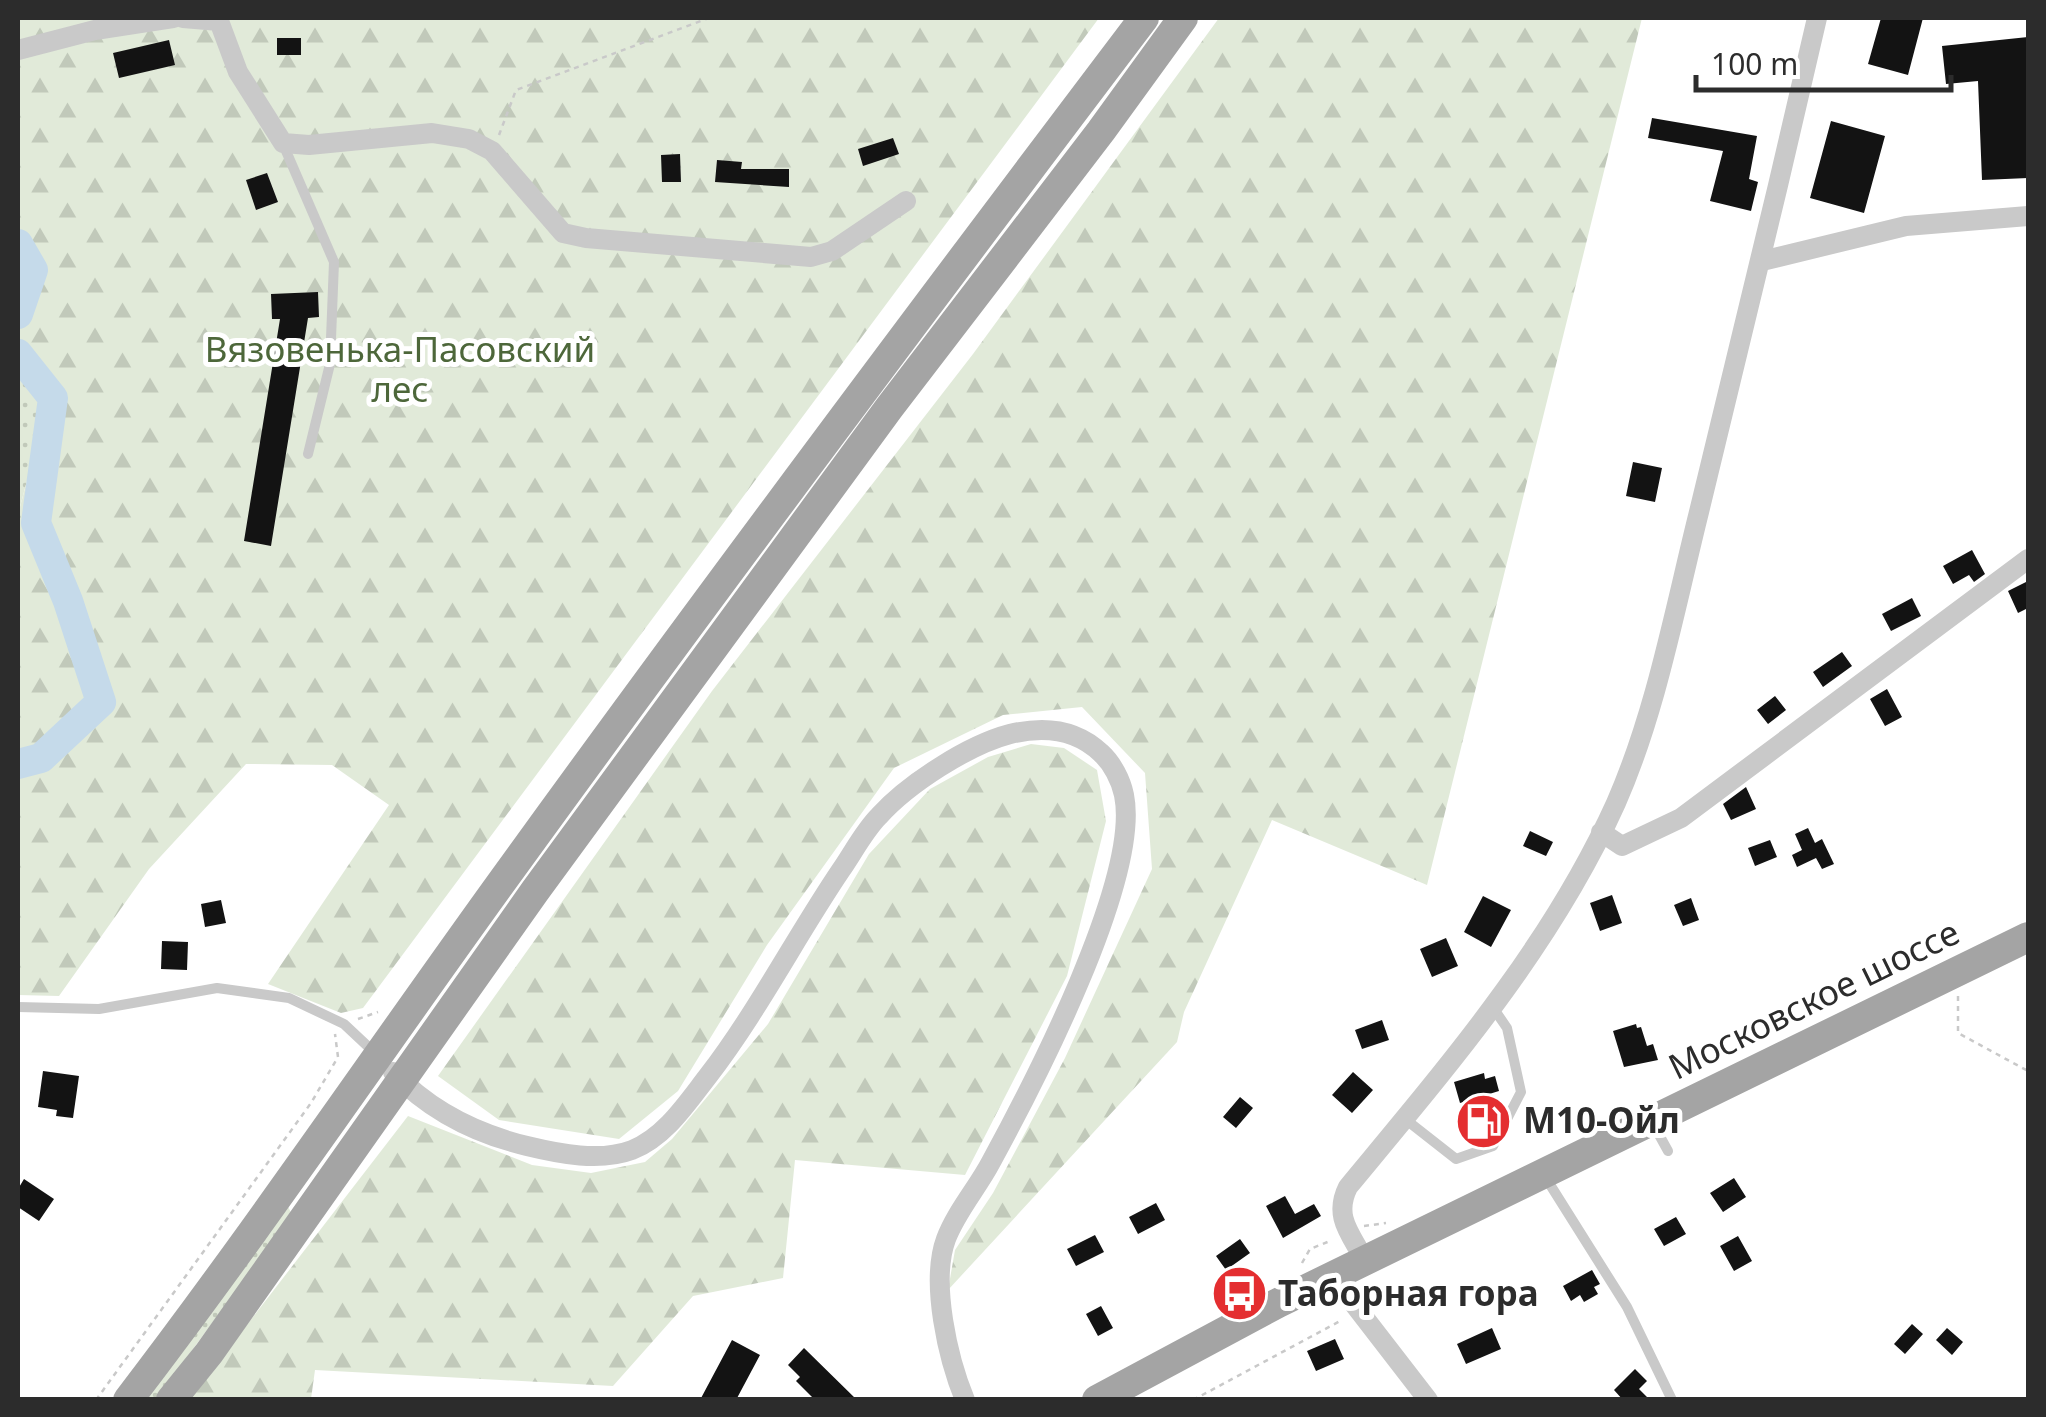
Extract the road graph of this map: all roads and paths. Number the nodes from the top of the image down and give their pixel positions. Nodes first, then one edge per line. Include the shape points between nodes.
1 (173, 18) edge
2 (183, 18) edge
3 (709, 18) edge
4 (1144, 18) edge
5 (1184, 18) edge
6 (1817, 18) edge
7 (220, 19) edge
8 (18, 50) edge
9 (283, 143) junction
10 (492, 152) junction
11 (906, 201) dead end
12 (2028, 216) edge
13 (1762, 261) junction
14 (308, 454) dead end
15 (2028, 559) edge
16 (1601, 832) junction
17 (2028, 937) edge
18 (1958, 970) junction
19 (18, 1007) edge
20 (1494, 1009) junction
21 (378, 1056) junction
22 (2028, 1071) edge
23 (402, 1081) junction
24 (1405, 1119) junction
25 (1651, 1121) junction
26 (1668, 1151) dead end
27 (1543, 1174) junction
28 (1365, 1261) junction
29 (1334, 1277) junction
30 (1359, 1310) junction
31 (128, 1400) edge
32 (171, 1400) edge
33 (965, 1400) edge
34 (1096, 1400) edge
35 (1194, 1400) edge
36 (1428, 1400) edge
37 (1672, 1400) edge

1 - 8 street
2 - 7 street
3 - 10 path via 516,90
4 - 21 main road via 842,417
5 - 23 main road via 865,440
6 - 13 street
7 - 9 street via 238,72
9 - 10 street via 432,133 469,139
9 - 14 lane via 334,262 330,364
10 - 11 street via 563,233 586,238 811,257 832,251
12 - 13 street via 1906,226
13 - 16 street via 1657,682
15 - 16 street via 1681,818 1622,846
16 - 20 street
17 - 18 main road, Московское шоссе
18 - 22 path via 1958,1033
18 - 25 main road, Московское шоссе
19 - 21 lane via 99,1008 216,988 289,998 344,1024
20 - 24 street
20 - 24 lane via 1507,1028 1521,1092 1493,1146 1456,1159
21 - 23 street
21 - 31 main road
23 - 32 main road
23 - 33 street via 428,1104 500,1140 582,1156 630,1151 660,1134 740,1035 878,816 927,776 1009,734 1049,728 1087,739 1111,762 1124,796 1124,840 1076,990 945,1241 940,1290 948,1350
24 - 28 street via 1342,1200 1340,1214
25 - 26 lane
25 - 27 main road, Московское шоссе
27 - 28 main road, Московское шоссе
27 - 37 lane via 1627,1307
28 - 29 main road, Московское шоссе
29 - 30 street
29 - 34 main road, Московское шоссе
30 - 35 path
30 - 36 street

